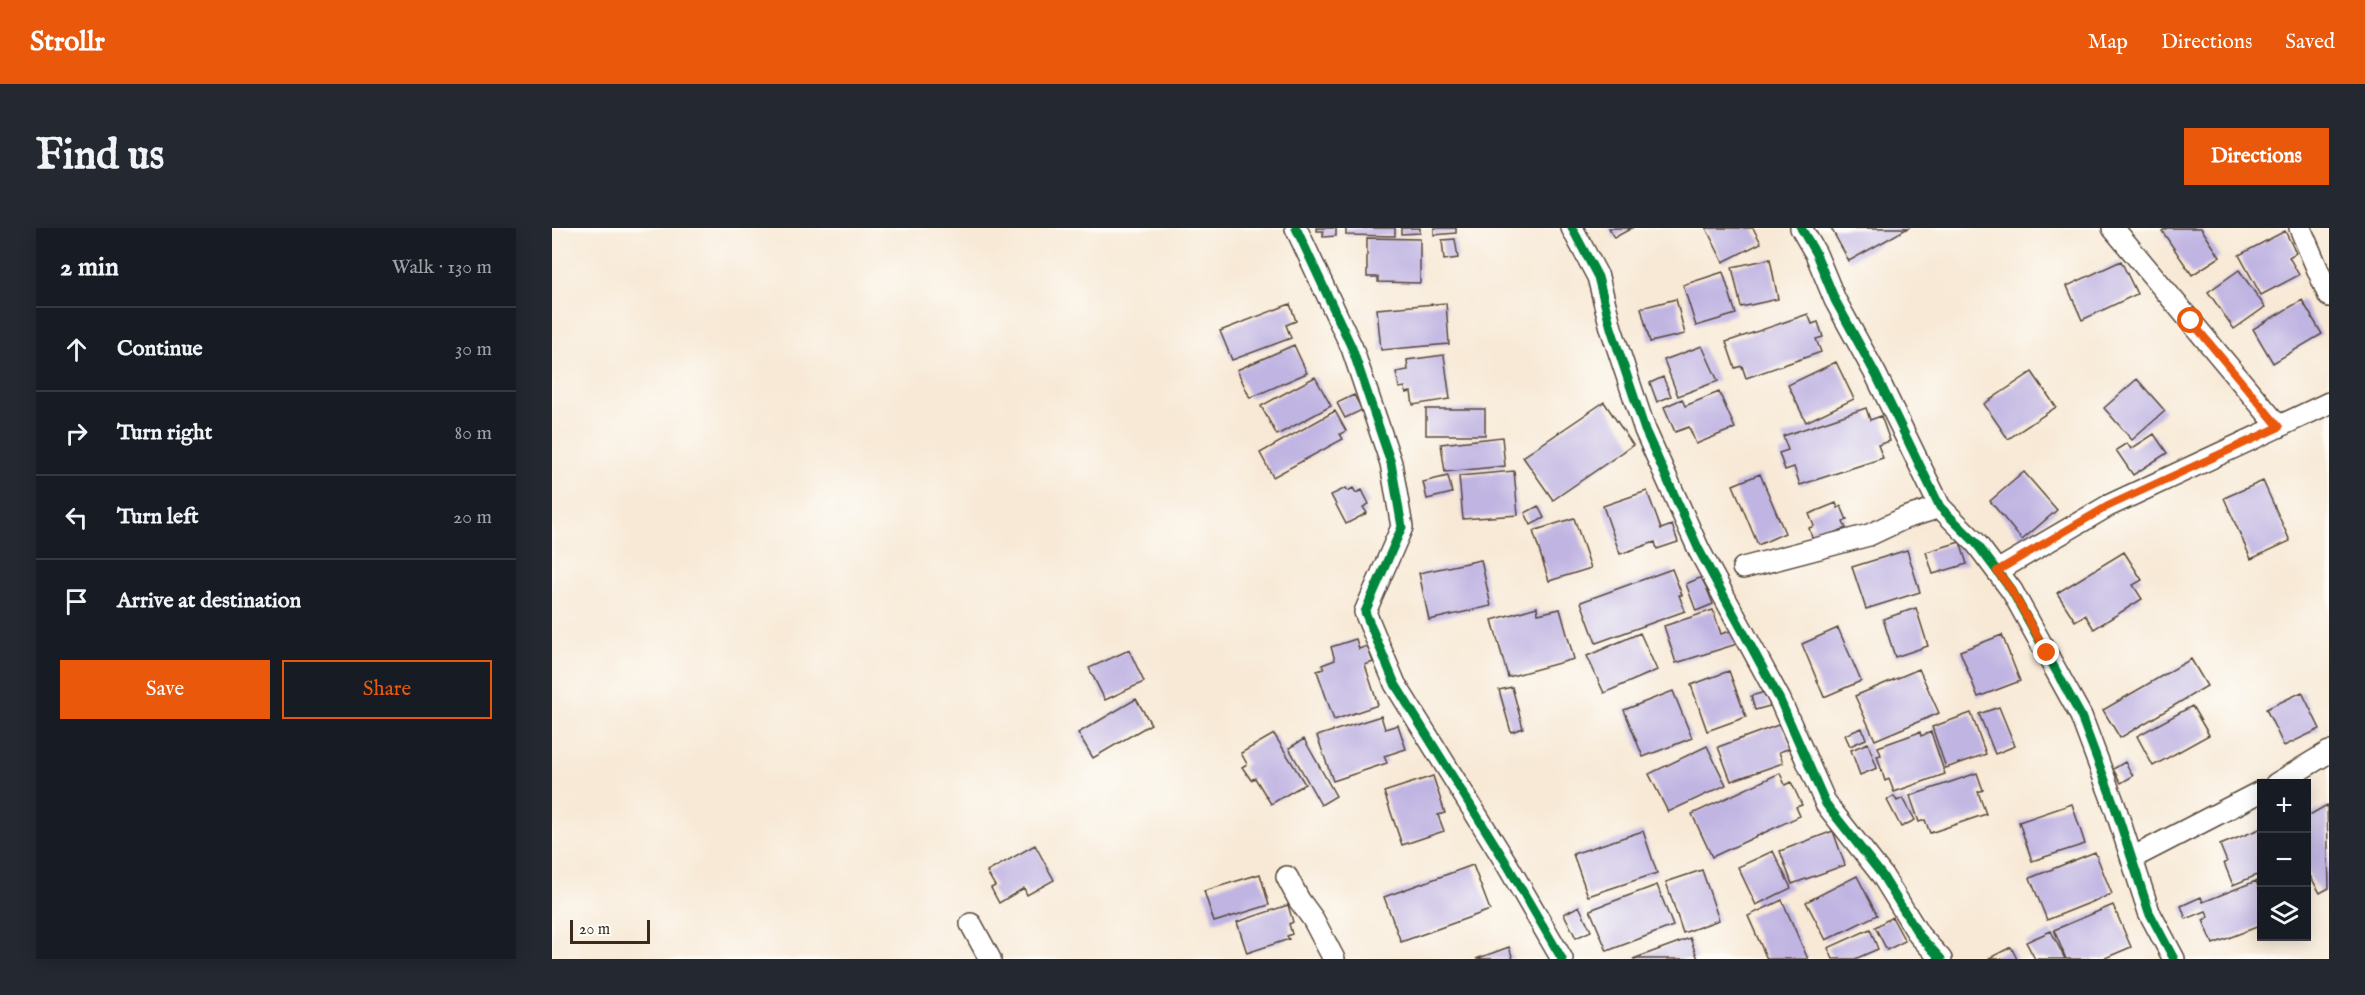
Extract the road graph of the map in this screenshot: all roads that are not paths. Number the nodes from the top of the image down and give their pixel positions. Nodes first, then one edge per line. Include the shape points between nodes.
1 (1296, 228) edge
2 (1572, 228) edge
3 (1801, 228) edge
4 (2113, 228) edge
5 (2300, 228) edge
6 (2329, 296) edge
7 (2329, 403) edge
8 (2279, 427) junction
9 (1940, 507) junction
10 (1743, 568) dead end
11 (1997, 571) junction
12 (2329, 752) edge
13 (2283, 779) edge
14 (2257, 794) edge
15 (2132, 858) junction
16 (1287, 877) dead end
17 (971, 924) dead end
18 (990, 959) edge
19 (1334, 959) edge
20 (1562, 959) edge
21 (1941, 959) edge
22 (2174, 959) edge

1 - 20 street via 1352,348 1391,463 1402,528 1365,612 1395,684
2 - 21 street via 1598,277 1645,430 1699,550 1780,700 1826,804 1882,875 1919,935
3 - 9 street
4 - 8 street
5 - 6 street
7 - 8 street
8 - 11 street via 2108,506
9 - 10 street via 1869,535
9 - 11 street
11 - 15 street via 2081,716
12 - 13 street
14 - 15 street
15 - 22 street via 2150,912
16 - 19 street
17 - 18 street

